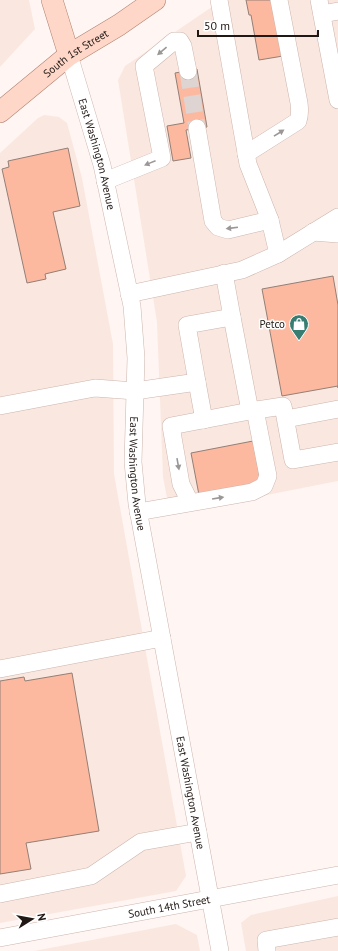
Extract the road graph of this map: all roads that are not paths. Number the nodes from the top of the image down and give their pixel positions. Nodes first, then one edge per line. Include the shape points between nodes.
1 (52, 0) edge
2 (155, 0) edge
3 (219, 0) edge
4 (279, 0) edge
5 (326, 8) edge
6 (69, 55) junction
7 (188, 71) tunnel mouth
8 (338, 100) edge
9 (0, 112) edge
10 (197, 128) tunnel mouth
11 (246, 154) junction
12 (105, 180) junction
13 (338, 216) edge
14 (270, 220) junction
15 (313, 232) junction
16 (338, 234) edge
17 (278, 254) junction
18 (224, 273) junction
19 (129, 294) junction
20 (232, 317) junction
21 (197, 382) junction
22 (135, 391) junction
23 (0, 406) edge
24 (338, 409) edge
25 (252, 411) junction
26 (286, 419) junction
27 (204, 420) junction
28 (338, 452) edge
29 (190, 502) junction
30 (138, 512) junction
31 (162, 638) junction
32 (0, 669) edge
33 (198, 832) junction
34 (338, 875) edge
35 (0, 894) edge
36 (210, 900) junction
37 (338, 927) edge
38 (0, 938) edge
39 (220, 951) edge
40 (267, 951) edge

1 - 6 main road, East Washington Avenue
2 - 6 main road, South 1st Street
3 - 11 street
11 -> 4 street via 298,121 300,114
5 - 8 street
6 - 9 main road, South 1st Street
6 - 12 street, East Washington Avenue
7 -> 12 street via 180,41 174,42 144,66 162,158
14 -> 10 street via 228,230 218,227 213,221
11 - 14 street
12 - 19 street, East Washington Avenue
13 - 15 street
14 - 17 street
15 - 16 street
15 - 17 street
17 - 18 street via 242,270
18 - 19 street
18 - 20 street
19 - 22 street, East Washington Avenue via 136,358
20 - 21 street via 187,325
20 - 25 street
21 - 22 street
21 - 27 street
22 - 23 street via 95,388
22 - 30 street, East Washington Avenue via 133,462
24 - 26 street
25 - 26 street via 283,406
25 - 27 street
29 -> 25 street via 252,492 264,486 268,476
26 - 28 street via 293,460
27 -> 29 street via 171,426 182,484
29 - 30 street
30 - 31 street, East Washington Avenue
31 - 32 street
31 - 33 street, East Washington Avenue
33 - 35 street via 141,842 92,876
33 - 36 street, East Washington Avenue
34 - 36 street, South 14th Street
36 - 38 street, South 14th Street
36 - 39 street, East Washington Avenue
37 - 40 street via 266,940

